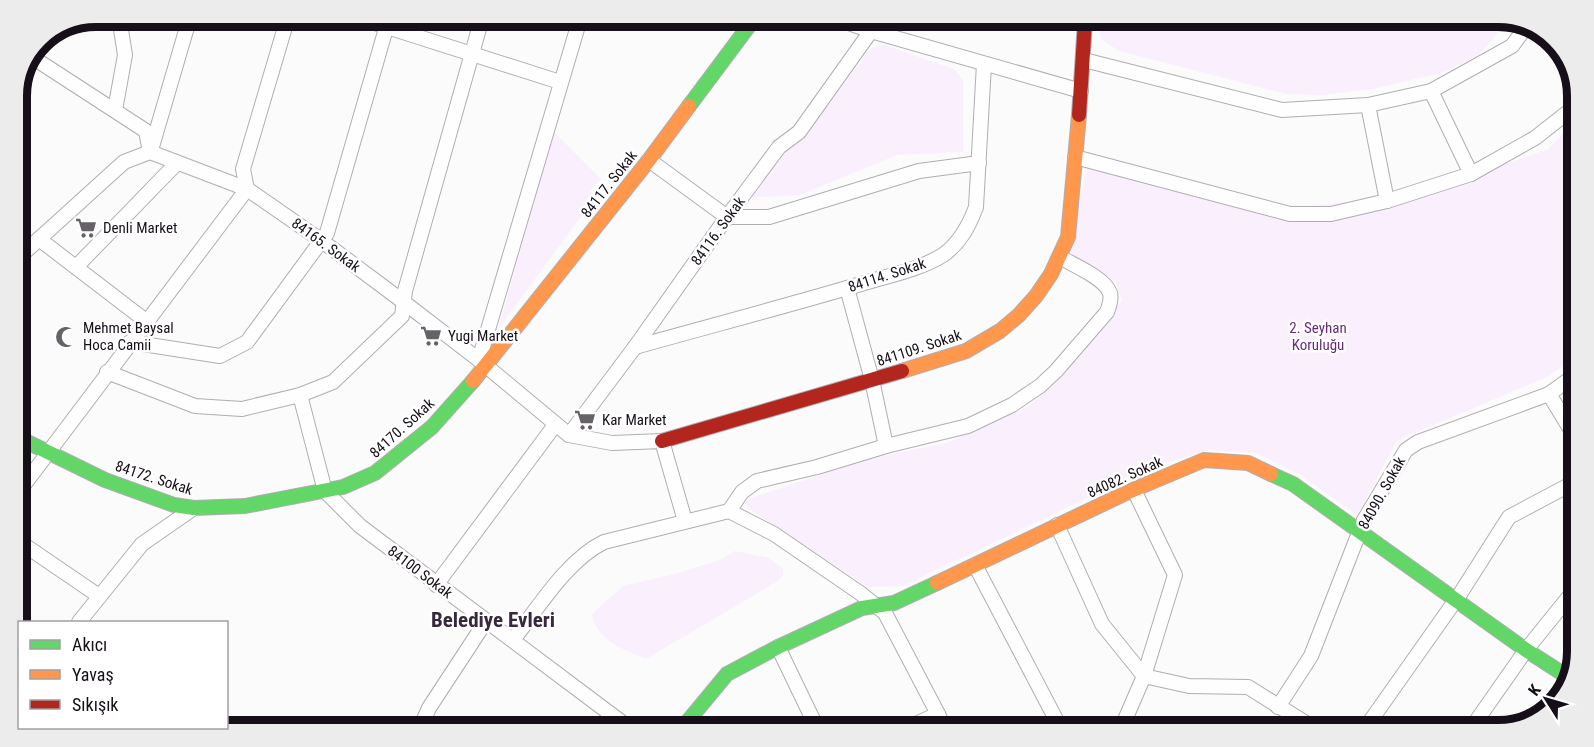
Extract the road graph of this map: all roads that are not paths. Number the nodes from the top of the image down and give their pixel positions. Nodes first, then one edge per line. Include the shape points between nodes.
1 (121, 27) edge
2 (187, 27) edge
3 (285, 27) edge
4 (387, 27) edge
5 (401, 27) edge
6 (479, 27) edge
7 (577, 27) edge
8 (748, 27) edge
9 (860, 27) edge
10 (1085, 27) edge
11 (871, 31) junction
12 (1523, 32) edge
13 (471, 53) junction
14 (1084, 60) junction
15 (38, 61) edge
16 (984, 64) junction
17 (560, 82) junction
18 (1081, 91) junction
19 (1431, 91) junction
20 (1368, 105) junction
21 (114, 110) junction
22 (1567, 113) edge
23 (150, 152) junction
24 (1075, 157) junction
25 (649, 160) junction
26 (177, 162) junction
27 (979, 163) junction
28 (1471, 174) junction
29 (247, 189) junction
30 (1387, 201) junction
31 (727, 217) junction
32 (39, 239) junction
33 (322, 241) junction
34 (27, 250) edge
35 (1060, 257) junction
36 (76, 267) junction
37 (847, 288) junction
38 (405, 303) junction
39 (146, 321) junction
40 (130, 342) junction
41 (635, 347) junction
42 (483, 363) junction
43 (107, 372) junction
44 (872, 380) junction
45 (1567, 381) edge
46 (1549, 394) junction
47 (300, 395) junction
48 (555, 424) junction
49 (1567, 424) edge
50 (569, 435) junction
51 (27, 441) edge
52 (662, 441) junction
53 (886, 446) junction
54 (47, 452) junction
55 (27, 480) edge
56 (1567, 486) edge
57 (325, 490) junction
58 (1134, 490) junction
59 (194, 508) junction
60 (729, 510) junction
61 (685, 521) junction
62 (1057, 525) junction
63 (1359, 532) junction
64 (27, 547) edge
65 (975, 565) junction
66 (436, 585) junction
67 (99, 596) junction
68 (1455, 600) junction
69 (875, 606) junction
70 (1567, 608) edge
71 (80, 621) edge
72 (486, 621) junction
73 (513, 640) junction
74 (778, 647) junction
75 (1526, 650) junction
76 (1563, 675) edge
77 (1144, 676) junction
78 (1278, 707) junction
79 (938, 714) junction
80 (424, 720) edge
81 (619, 720) edge
82 (689, 720) edge
83 (813, 720) edge
84 (925, 720) edge
85 (941, 720) edge
86 (1056, 720) edge
87 (1125, 720) edge
88 (1300, 720) edge
89 (1371, 720) edge
90 (1477, 720) edge

1 - 21 street via 125,56
2 - 23 street
3 - 29 street via 243,169
4 - 33 street
5 - 13 street
6 - 13 street
7 - 17 street
8 - 25 street, 84117. Sokak
9 - 11 street
10 - 14 street, 841109. Sokak
11 - 16 street
11 - 31 street, 84116. Sokak via 799,132 779,147
12 - 19 street via 1512,46
13 - 17 street
13 - 38 street via 405,291
14 - 18 street, 841109. Sokak
14 - 20 street via 1281,110
15 - 21 street
16 - 18 street
16 - 27 street, 84114. Sokak
17 - 42 street
18 - 24 street, 841109. Sokak
19 - 20 street
19 - 28 street
20 - 30 street
21 - 23 street via 146,131
22 - 28 street via 1535,138
23 - 26 street, 84165. Sokak
23 - 32 street via 124,162
24 - 30 street via 1290,214 1331,214
24 - 35 street, 841109. Sokak via 1068,237
25 - 31 street
25 - 42 street, 84117. Sokak
26 - 29 street, 84165. Sokak
26 - 36 street
27 - 31 street via 919,171 769,217
27 - 37 street, 84114. Sokak via 976,207 958,242 930,262
28 - 30 street
29 - 33 street, 84165. Sokak
29 - 39 street
31 - 41 street, 84116. Sokak
32 - 34 street
32 - 36 street
33 - 38 street, 84165. Sokak
33 - 40 street via 247,342 220,356
35 - 44 street, 841109. Sokak via 1036,296 991,337 966,351
35 - 53 street via 1104,283 1111,302 1107,312 1056,371 1018,401 968,426
36 - 39 street
37 - 41 street, 84114. Sokak
37 - 44 street
38 - 42 street, 84165. Sokak
38 - 47 street via 402,316 333,382
39 - 40 street
40 - 43 street
41 - 50 street, 84116. Sokak
42 - 48 street, 84165. Sokak
42 - 57 street, 84170. Sokak via 432,427 388,463 358,482
43 - 47 street via 195,406 242,409
43 - 54 street
44 - 52 street, 841109. Sokak
44 - 53 street
45 - 46 street, 84090. Sokak
46 - 49 street
46 - 63 street, 84090. Sokak via 1418,442 1406,450
47 - 57 street, 84100 Sokak
48 - 50 street, 84165. Sokak
48 - 66 street
50 - 52 street via 612,443
51 - 54 street, 84172. Sokak
52 - 61 street
53 - 60 street via 757,481 742,492
54 - 55 street
54 - 59 street, 84172. Sokak via 105,480 174,505
56 - 68 street via 1509,517
57 - 59 street, 84172. Sokak via 244,506
57 - 66 street, 84100 Sokak via 360,526
58 - 62 street, 84082. Sokak
58 - 63 street, 84082. Sokak via 1204,460 1248,463 1293,484
58 - 77 street via 1175,574
59 - 67 street via 142,544
60 - 61 street
60 - 69 street via 774,534
61 - 73 street via 592,548 573,564
62 - 65 street, 84082. Sokak
62 - 77 street via 1102,624
63 - 68 street, 84082. Sokak
63 - 78 street, 84090. Sokak via 1311,656
64 - 67 street
65 - 69 street, 84082. Sokak via 894,603
65 - 86 street
66 - 72 street, 84100 Sokak
67 - 71 street
68 - 75 street, 84082. Sokak
68 - 89 street
69 - 74 street, 84082. Sokak via 862,608
69 - 79 street via 885,613
70 - 75 street
72 - 73 street, 84100 Sokak
72 - 80 street
73 - 81 street, 84100 Sokak
74 - 82 street, 84082. Sokak via 727,674
74 - 83 street
75 - 76 street, 84082. Sokak
75 - 90 street
77 - 78 street via 1189,686 1248,687
77 - 87 street
78 - 88 street
79 - 84 street
79 - 85 street

